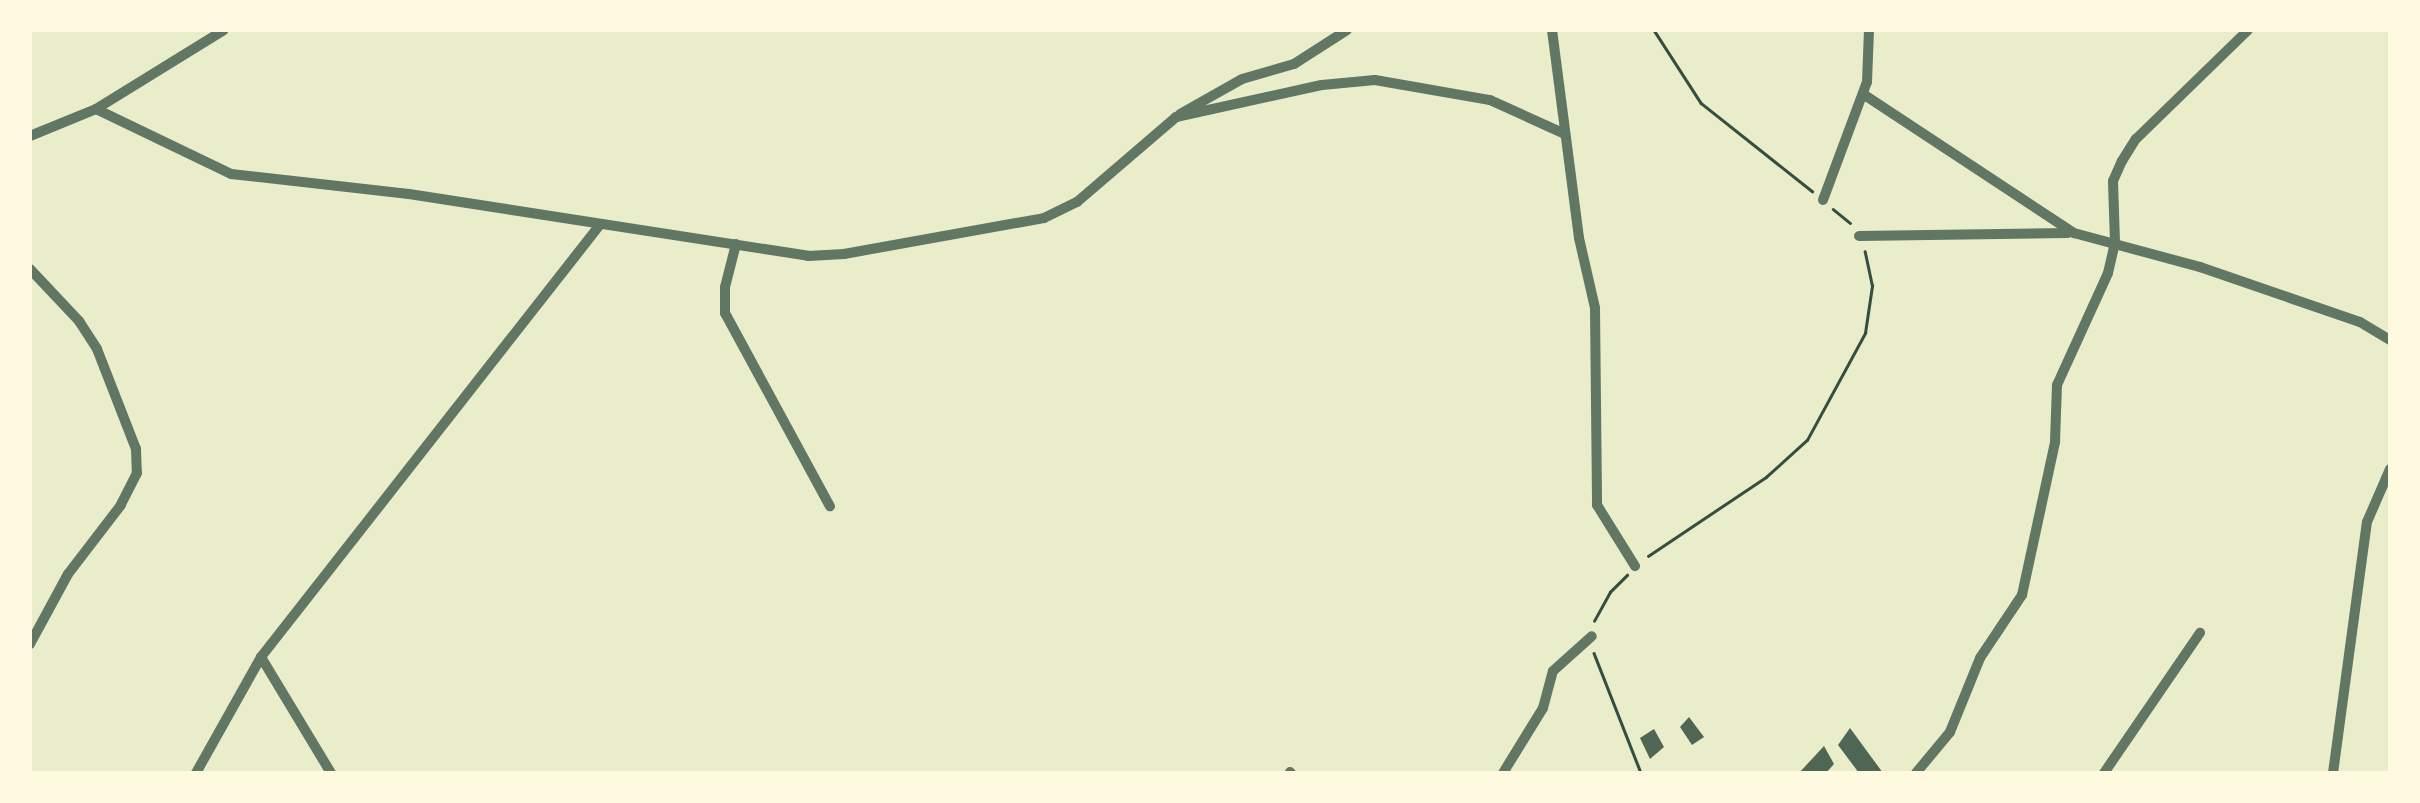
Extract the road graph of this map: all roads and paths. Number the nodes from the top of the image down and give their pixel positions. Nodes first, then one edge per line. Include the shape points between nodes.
1 (224, 30) edge
2 (1347, 30) edge
3 (1552, 30) edge
4 (1654, 30) edge
5 (1869, 30) edge
6 (2248, 30) edge
7 (1863, 94) junction
8 (96, 109) junction
9 (1176, 117) junction
10 (1565, 134) junction
11 (30, 136) edge
12 (1823, 200) junction
13 (599, 226) junction
14 (2074, 233) junction
15 (1859, 236) junction
16 (2115, 242) junction
17 (736, 244) junction
18 (30, 269) edge
19 (2390, 340) edge
20 (2390, 469) edge
21 (2379, 491) junction
22 (2390, 498) edge
23 (830, 506) dead end
24 (1635, 566) junction
25 (2200, 633) dead end
26 (1592, 636) junction
27 (30, 644) edge
28 (261, 657) junction
29 (196, 773) edge
30 (331, 773) edge
31 (1504, 773) edge
32 (1641, 773) edge
33 (1916, 773) edge
34 (2104, 773) edge
35 (2333, 773) edge

1 - 8 street
2 - 9 street via 1294,64 1242,79
3 - 10 street
4 - 12 path via 1701,103
5 - 7 street
6 - 16 street via 2136,139 2122,161 2113,181
7 - 12 street
7 - 14 street
8 - 11 street
8 - 13 street via 231,174 410,194
9 - 10 street via 1376,80 1490,100
9 - 17 street via 1077,202 1044,218 844,254 808,256
10 - 24 street via 1595,308 1597,505
12 - 15 path
13 - 17 street
13 - 28 street
14 - 15 street
14 - 16 street
15 - 24 path via 1872,286 1865,334 1808,440 1766,477
16 - 19 street via 2360,322
16 - 33 street via 2097,302 2057,384 2056,442 2022,595 1980,658 1950,732
17 - 23 street via 725,313
18 - 27 street via 97,349 136,450 138,473 68,574
20 - 21 street
21 - 22 street
21 - 35 street via 2367,522
24 - 26 path via 1600,606
25 - 34 street
26 - 31 street via 1552,671 1543,708
26 - 32 path via 1611,705
28 - 29 street
28 - 30 street

